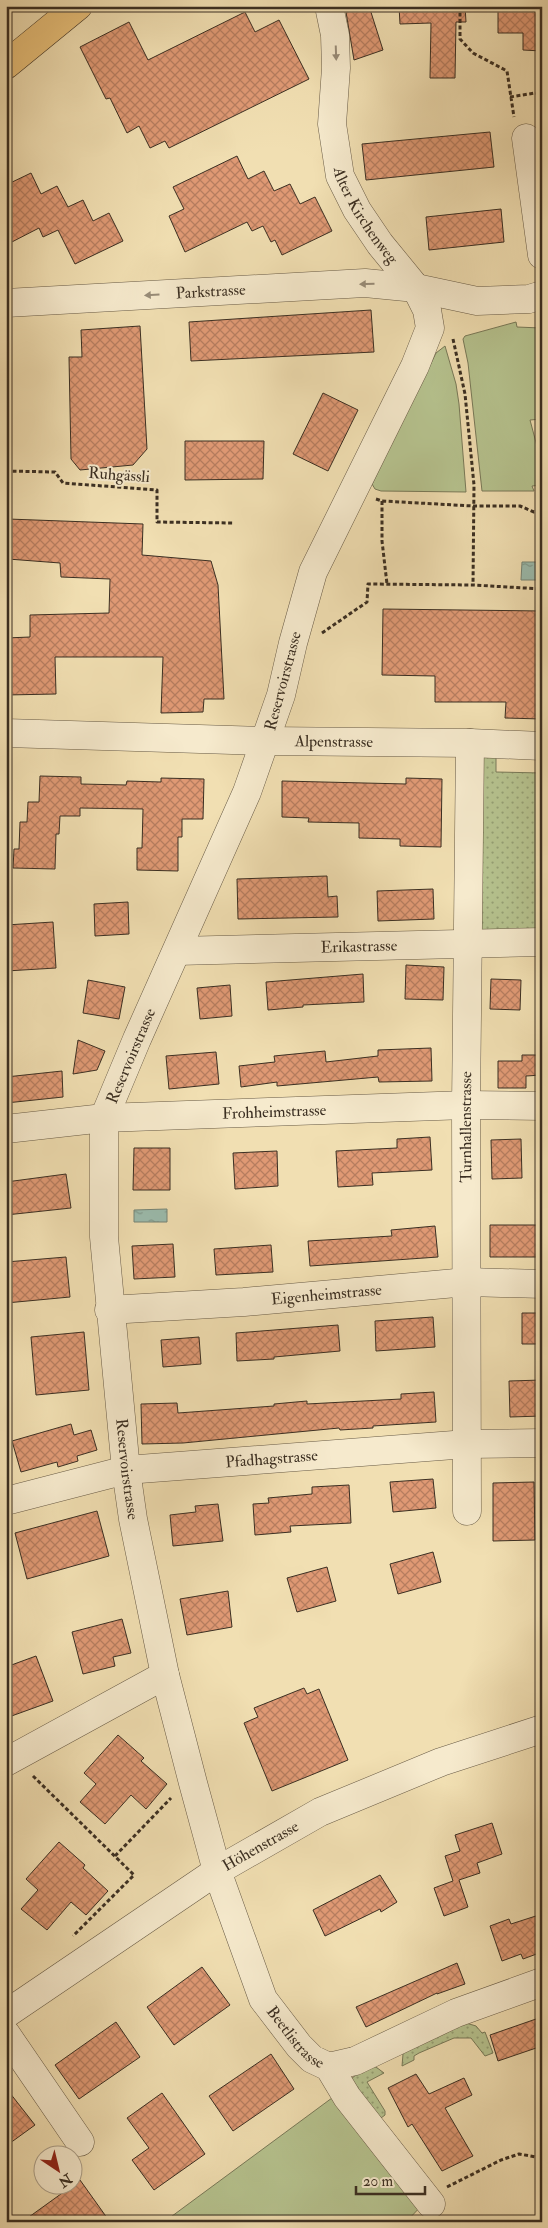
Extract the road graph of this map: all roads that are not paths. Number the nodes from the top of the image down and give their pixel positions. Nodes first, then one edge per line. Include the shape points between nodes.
1 (78, 6) edge
2 (329, 6) edge
3 (6, 65) edge
4 (526, 138) road end
5 (542, 254) edge
6 (416, 288) junction
7 (542, 296) edge
8 (6, 303) edge
9 (6, 733) edge
10 (266, 741) junction
11 (470, 743) junction
12 (542, 746) edge
13 (542, 942) edge
14 (467, 944) junction
15 (177, 951) junction
16 (466, 1105) junction
17 (542, 1106) edge
18 (104, 1118) junction
19 (6, 1129) edge
20 (467, 1282) junction
21 (542, 1284) edge
22 (109, 1310) junction
23 (542, 1443) edge
24 (467, 1444) junction
25 (126, 1470) junction
26 (6, 1502) edge
27 (467, 1511) dead end
28 (166, 1675) junction
29 (542, 1729) edge
30 (6, 1762) edge
31 (218, 1870) junction
32 (542, 1982) edge
33 (6, 2014) edge
34 (6, 2034) edge
35 (329, 2066) junction
36 (80, 2142) dead end
37 (429, 2201) road end

1 - 3 main road
2 -> 6 street, Alter Kirchenweg via 335,35 336,68 332,124 340,176 357,210 380,244
4 - 5 street
6 - 7 street via 476,301
6 -> 8 street, Parkstrasse via 365,283
6 - 10 street, Reservoirstrasse via 427,310 430,328 415,366 314,572
9 - 10 street, Alpenstrasse
10 - 11 street, Alpenstrasse
10 - 15 street, Reservoirstrasse
11 - 12 street, Alpenstrasse
11 - 14 street, Turnhallenstrasse
13 - 14 street, Erikastrasse
14 - 15 street, Erikastrasse
14 - 16 street, Turnhallenstrasse
15 - 18 street, Reservoirstrasse
16 - 17 street, Frohheimstrasse
16 - 18 street, Frohheimstrasse
16 - 20 street, Turnhallenstrasse
18 - 19 street, Frohheimstrasse
18 - 22 street, Reservoirstrasse via 104,1237
20 - 21 street, Eigenheimstrasse
20 - 22 street, Eigenheimstrasse via 244,1302
20 - 24 street, Turnhallenstrasse
22 - 25 street, Reservoirstrasse
23 - 24 street, Pfadhagstrasse
24 - 25 street, Pfadhagstrasse
24 - 27 street, Turnhallenstrasse
25 - 26 street, Pfadhagstrasse
25 - 28 street, Reservoirstrasse via 132,1520
28 - 30 street
28 - 31 street, Reservoirstrasse
29 - 31 street, Höhenstrasse via 441,1762 320,1812
31 - 33 street, Höhenstrasse
31 - 35 street, Beetlistrasse via 263,1999 312,2059
32 - 35 street, Beetlistrasse via 456,2013 355,2061
34 - 36 street
35 - 37 street via 347,2097

